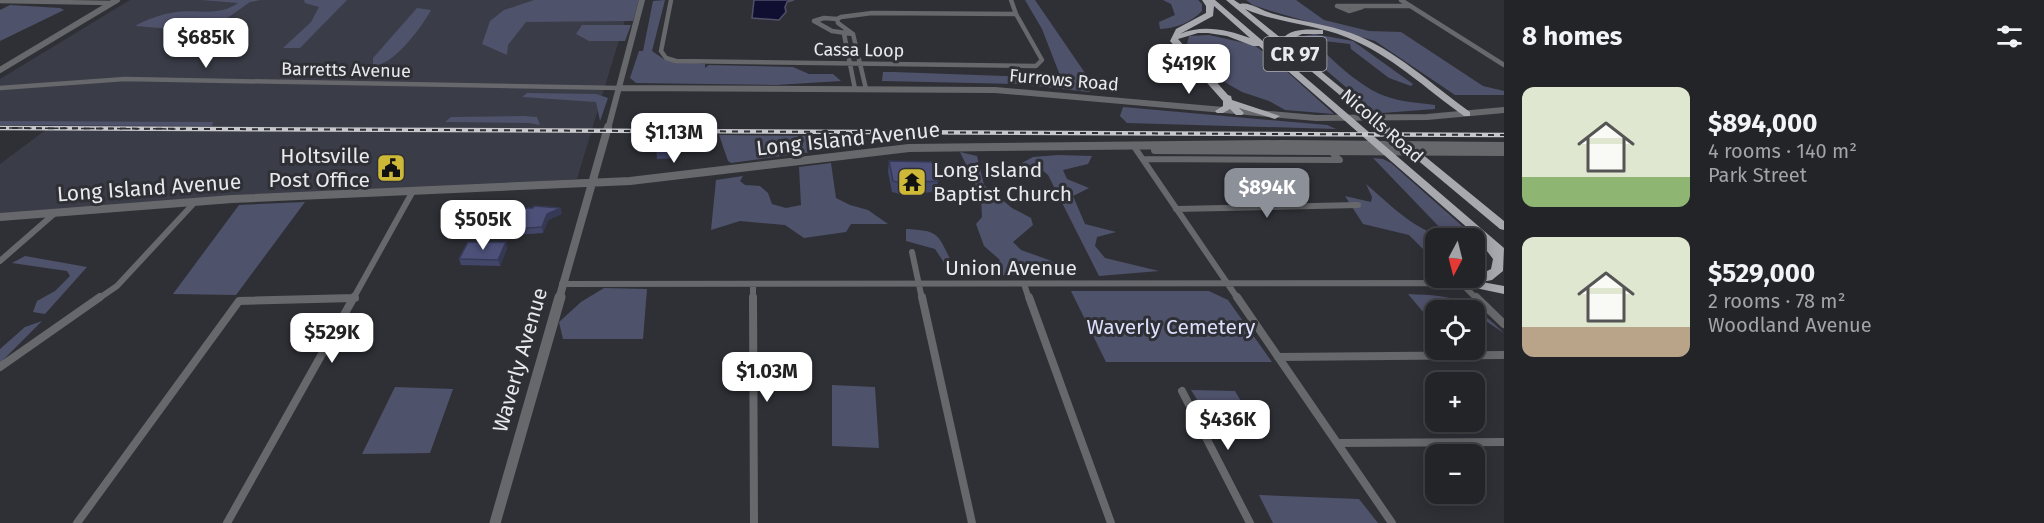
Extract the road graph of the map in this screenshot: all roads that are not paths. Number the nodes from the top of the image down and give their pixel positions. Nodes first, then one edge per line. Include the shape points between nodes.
1 (642, 0) edge
2 (671, 0) edge
3 (1011, 0) edge
4 (1206, 0) edge
5 (1211, 0) edge
6 (1232, 0) edge
7 (1389, 0) edge
8 (1401, 0) edge
9 (0, 1) edge
10 (115, 1) edge
11 (1394, 6) junction
12 (1411, 6) junction
13 (1362, 7) junction
14 (1016, 14) junction
15 (837, 19) junction
16 (844, 34) junction
17 (853, 34) junction
18 (1369, 45) junction
19 (1180, 47) junction
20 (850, 63) junction
21 (860, 63) junction
22 (1286, 64) junction
23 (1308, 65) junction
24 (1504, 65) edge
25 (0, 70) edge
26 (0, 88) edge
27 (619, 88) junction
28 (855, 88) junction
29 (866, 89) junction
30 (1228, 98) junction
31 (1504, 110) edge
32 (1220, 111) junction
33 (1239, 113) junction
34 (1467, 114) junction
35 (1275, 116) junction
36 (1504, 146) edge
37 (1135, 147) junction
38 (1331, 152) junction
39 (1504, 152) edge
40 (1143, 159) junction
41 (591, 184) junction
42 (413, 191) junction
43 (195, 202) junction
44 (1358, 205) dead end
45 (1176, 208) junction
46 (1455, 212) junction
47 (55, 213) junction
48 (0, 217) edge
49 (1504, 226) edge
50 (1471, 228) edge
51 (1485, 242) edge
52 (912, 252) dead end
53 (1504, 254) edge
54 (0, 261) edge
55 (1485, 278) edge
56 (1425, 283) edge
57 (562, 284) junction
58 (753, 284) junction
59 (920, 284) junction
60 (1024, 284) junction
61 (1227, 284) junction
62 (1485, 287) edge
63 (1466, 288) edge
64 (1504, 290) edge
65 (355, 298) junction
66 (1504, 324) edge
67 (1504, 355) edge
68 (1278, 357) junction
69 (0, 367) edge
70 (1182, 391) dead end
71 (1504, 442) edge
72 (1339, 443) junction
73 (77, 523) edge
74 (227, 523) edge
75 (495, 523) edge
76 (754, 523) edge
77 (972, 523) edge
78 (1111, 523) edge
79 (1250, 523) edge
80 (1392, 523) edge

1 - 27 street, Waverly Avenue
2 - 20 street, Cassa Loop via 661,51 666,58
3 - 14 street, Cassa Loop
4 - 19 highway via 1209,14 1176,33 1174,41
5 - 22 highway, Nicolls Road / CR 97
6 - 18 highway
6 - 23 highway, Nicolls Road / CR 97
7 - 11 street
8 - 12 street
9 - 10 street
10 - 25 street
11 - 12 street
11 - 13 street
12 - 24 street
13 - 13 street via 1344,4 1337,7 1356,11
14 - 15 street via 873,13
14 - 21 street, Cassa Loop via 1042,60 1036,66
15 - 16 street via 814,21
15 - 17 street
16 - 17 street
16 - 20 street
17 - 21 street
18 - 23 highway via 1328,33 1301,32 1289,36 1288,44
18 - 34 highway
19 - 22 highway via 1180,37 1189,33 1225,33 1252,42
19 - 30 highway
20 - 21 street, Cassa Loop
20 - 28 street
21 - 29 street
22 - 46 highway, Nicolls Road / CR 97
23 - 49 highway, Nicolls Road / CR 97
26 - 27 street, Barretts Avenue via 125,79
27 - 28 street, Furrows Road
27 - 41 street, Waverly Avenue
28 - 29 street, Furrows Road
29 - 32 street, Furrows Road via 1013,91
30 - 32 highway via 1227,107
30 - 33 highway
30 - 35 highway
31 - 34 street, Furrows Road
32 - 33 street, Furrows Road
33 - 35 street, Furrows Road
34 - 35 street, Furrows Road via 1381,118
36 - 37 street, Long Island Avenue
37 - 38 street, Long Island Avenue
37 - 40 street
37 - 41 street, Long Island Avenue via 895,149
38 - 39 street, Long Island Avenue
38 - 40 street via 1340,160
40 - 45 street
41 - 42 street, Long Island Avenue
41 - 57 street, Waverly Avenue
42 - 43 street, Long Island Avenue
42 - 65 street
43 - 47 street, Long Island Avenue
43 - 69 street via 117,286
44 - 45 street
45 - 61 street
46 - 50 highway
46 - 53 highway, Nicolls Road / CR 97
47 - 48 street, Long Island Avenue
47 - 54 street
51 - 55 highway via 1499,263 1497,271
52 - 59 street
56 - 61 street, Union Avenue
57 - 58 street, Union Avenue
57 - 75 street, Waverly Avenue
58 - 59 street, Union Avenue
58 - 76 street
59 - 60 street, Union Avenue
59 - 77 street
60 - 61 street, Union Avenue
60 - 78 street
61 - 68 street
62 - 64 highway
63 - 66 street
65 - 73 street via 239,301
65 - 74 street
67 - 68 street
68 - 72 street
70 - 79 street
71 - 72 street
72 - 80 street

